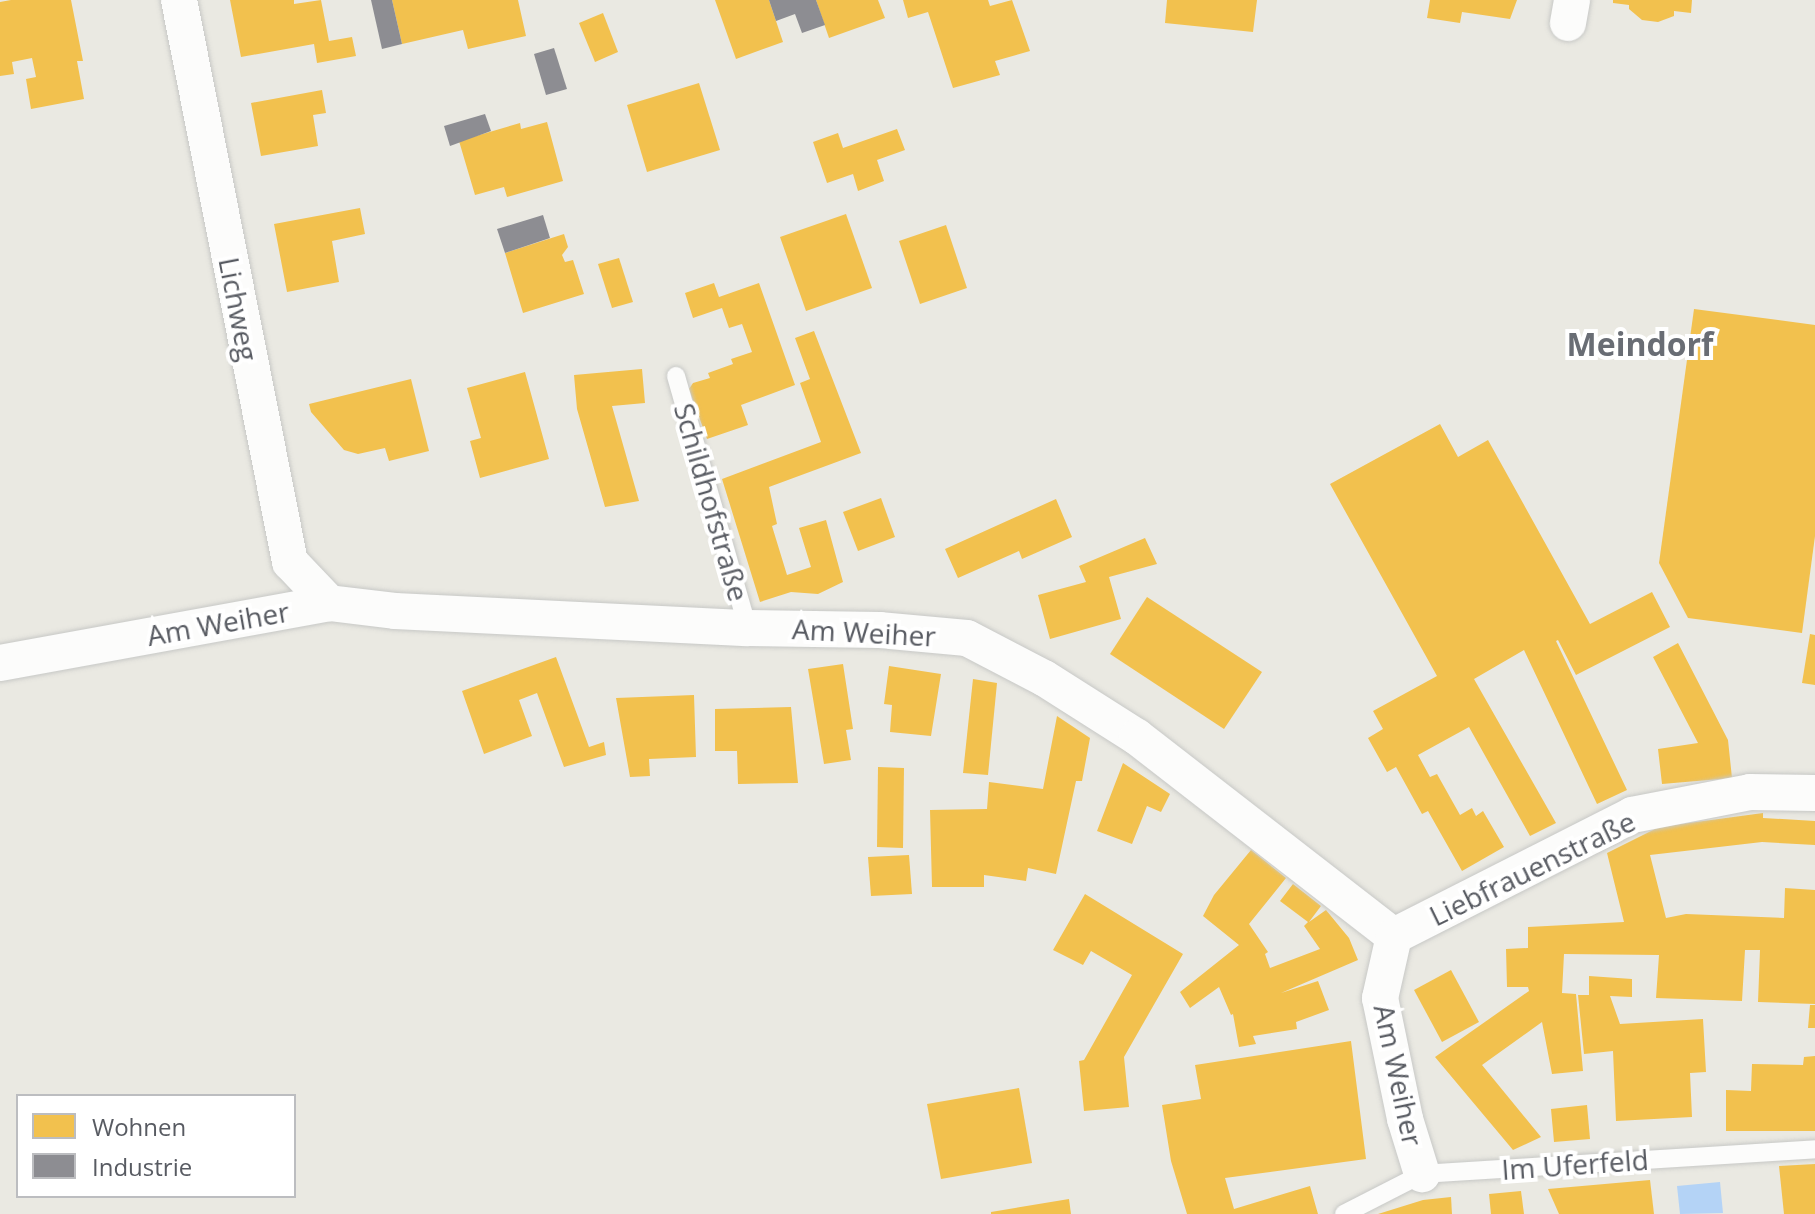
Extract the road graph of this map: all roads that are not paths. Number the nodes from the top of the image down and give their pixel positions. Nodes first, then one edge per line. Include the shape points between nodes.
1 (179, 0) edge
2 (676, 376) dead end
3 (329, 603) junction
4 (748, 628) junction
5 (0, 663) edge
6 (1815, 793) edge
7 (1394, 936) junction
8 (1815, 1149) edge
9 (1422, 1174) junction
10 (1344, 1214) edge

1 - 3 street, Lichweg via 290,562
2 - 4 lane, Schildhofstraße
3 - 4 street, Am Weiher via 395,611
3 - 5 street, Am Weiher
4 - 7 street, Am Weiher via 880,630 967,638 1044,678 1137,737
6 - 7 street, Liebfrauenstraße via 1750,792 1632,815
7 - 9 street, Am Weiher via 1380,998
8 - 9 lane, Im Uferfeld
9 - 10 lane, Im Uferfeld

